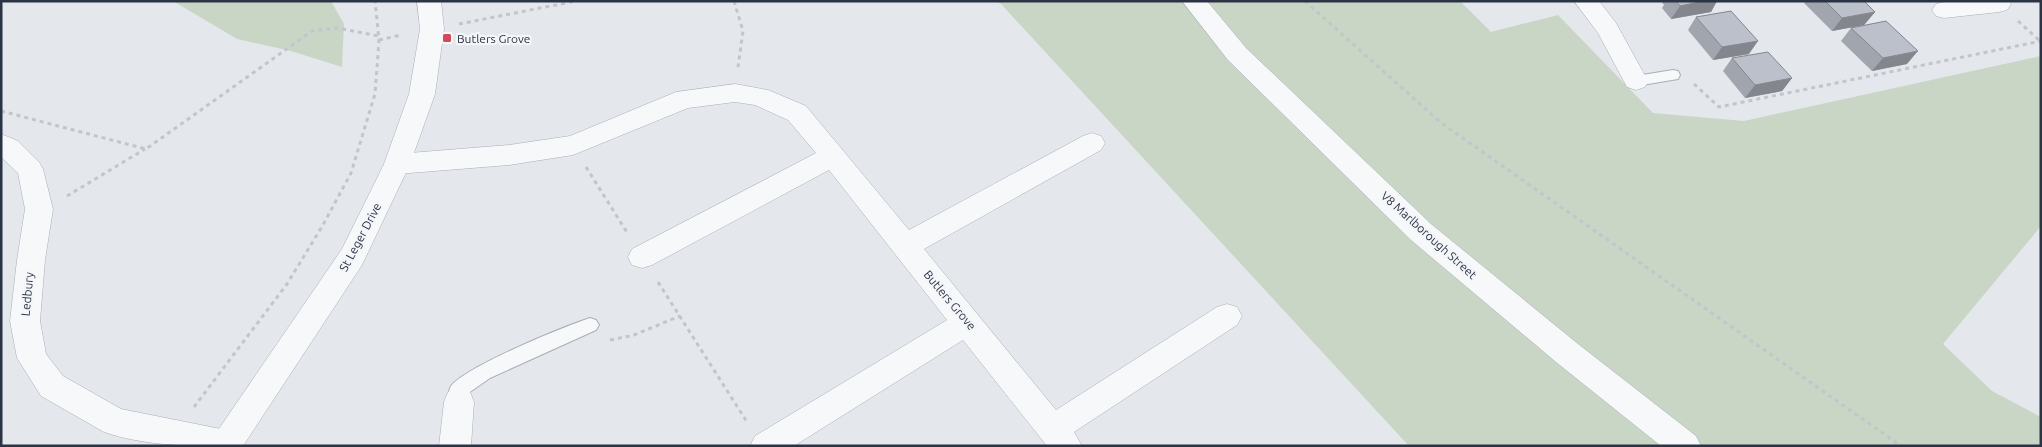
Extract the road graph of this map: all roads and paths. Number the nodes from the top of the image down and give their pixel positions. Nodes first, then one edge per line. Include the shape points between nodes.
1 (375, 1) edge
2 (428, 1) edge
3 (576, 1) edge
4 (734, 1) edge
5 (1194, 1) edge
6 (1304, 1) edge
7 (1586, 1) edge
8 (1971, 4) edge
9 (1999, 4) dead end
10 (1944, 10) dead end
11 (432, 29) junction
12 (379, 38) junction
13 (2041, 41) edge
14 (1673, 75) joint
15 (1636, 82) joint
16 (735, 93) junction
17 (1, 110) edge
18 (1092, 143) dead end
19 (1, 144) edge
20 (573, 145) junction
21 (146, 149) junction
22 (833, 156) junction
23 (397, 164) junction
24 (38, 213) junction
25 (905, 246) junction
26 (642, 258) junction
27 (1227, 316) dead end
28 (968, 322) junction
29 (590, 325) dead end
30 (459, 402) joint
31 (173, 434) junction
32 (1059, 437) edge
33 (759, 438) edge
34 (225, 445) edge
35 (455, 446) edge
36 (1685, 446) edge
37 (1901, 446) edge

1 - 12 path
2 - 11 street, St Leger Drive
3 - 11 path
4 - 16 path via 743,31
5 - 36 street, V8 Marlborough Street via 1237,54 1421,232 1566,353
6 - 37 path via 1440,122
7 - 15 street via 1608,29
8 - 9 street
8 - 10 street
11 - 12 path
11 - 23 street, St Leger Drive via 422,94
12 - 21 path via 337,26 312,30
12 - 31 path via 375,94 351,172 323,226 287,284
13 - 14 path via 1719,107 1696,85
14 - 15 lane
16 - 20 street, Butlers Grove via 685,99
16 - 22 street, Butlers Grove via 758,97 797,113
17 - 21 path
18 - 25 street
19 - 24 street, Ledbury via 30,169
20 - 23 street, Butlers Grove via 509,155
20 - 26 path
21 - 24 path
22 - 25 street, Butlers Grove
22 - 26 street
23 - 34 street, St Leger Drive via 352,257
24 - 31 street, Ledbury via 25,321 32,358 52,386 100,415 114,422
25 - 28 street, Butlers Grove
26 - 33 path
27 - 32 street
28 - 32 street, Butlers Grove
28 - 33 street
29 - 30 lane via 484,372 458,391
30 - 35 street
31 - 34 street, Ledbury

